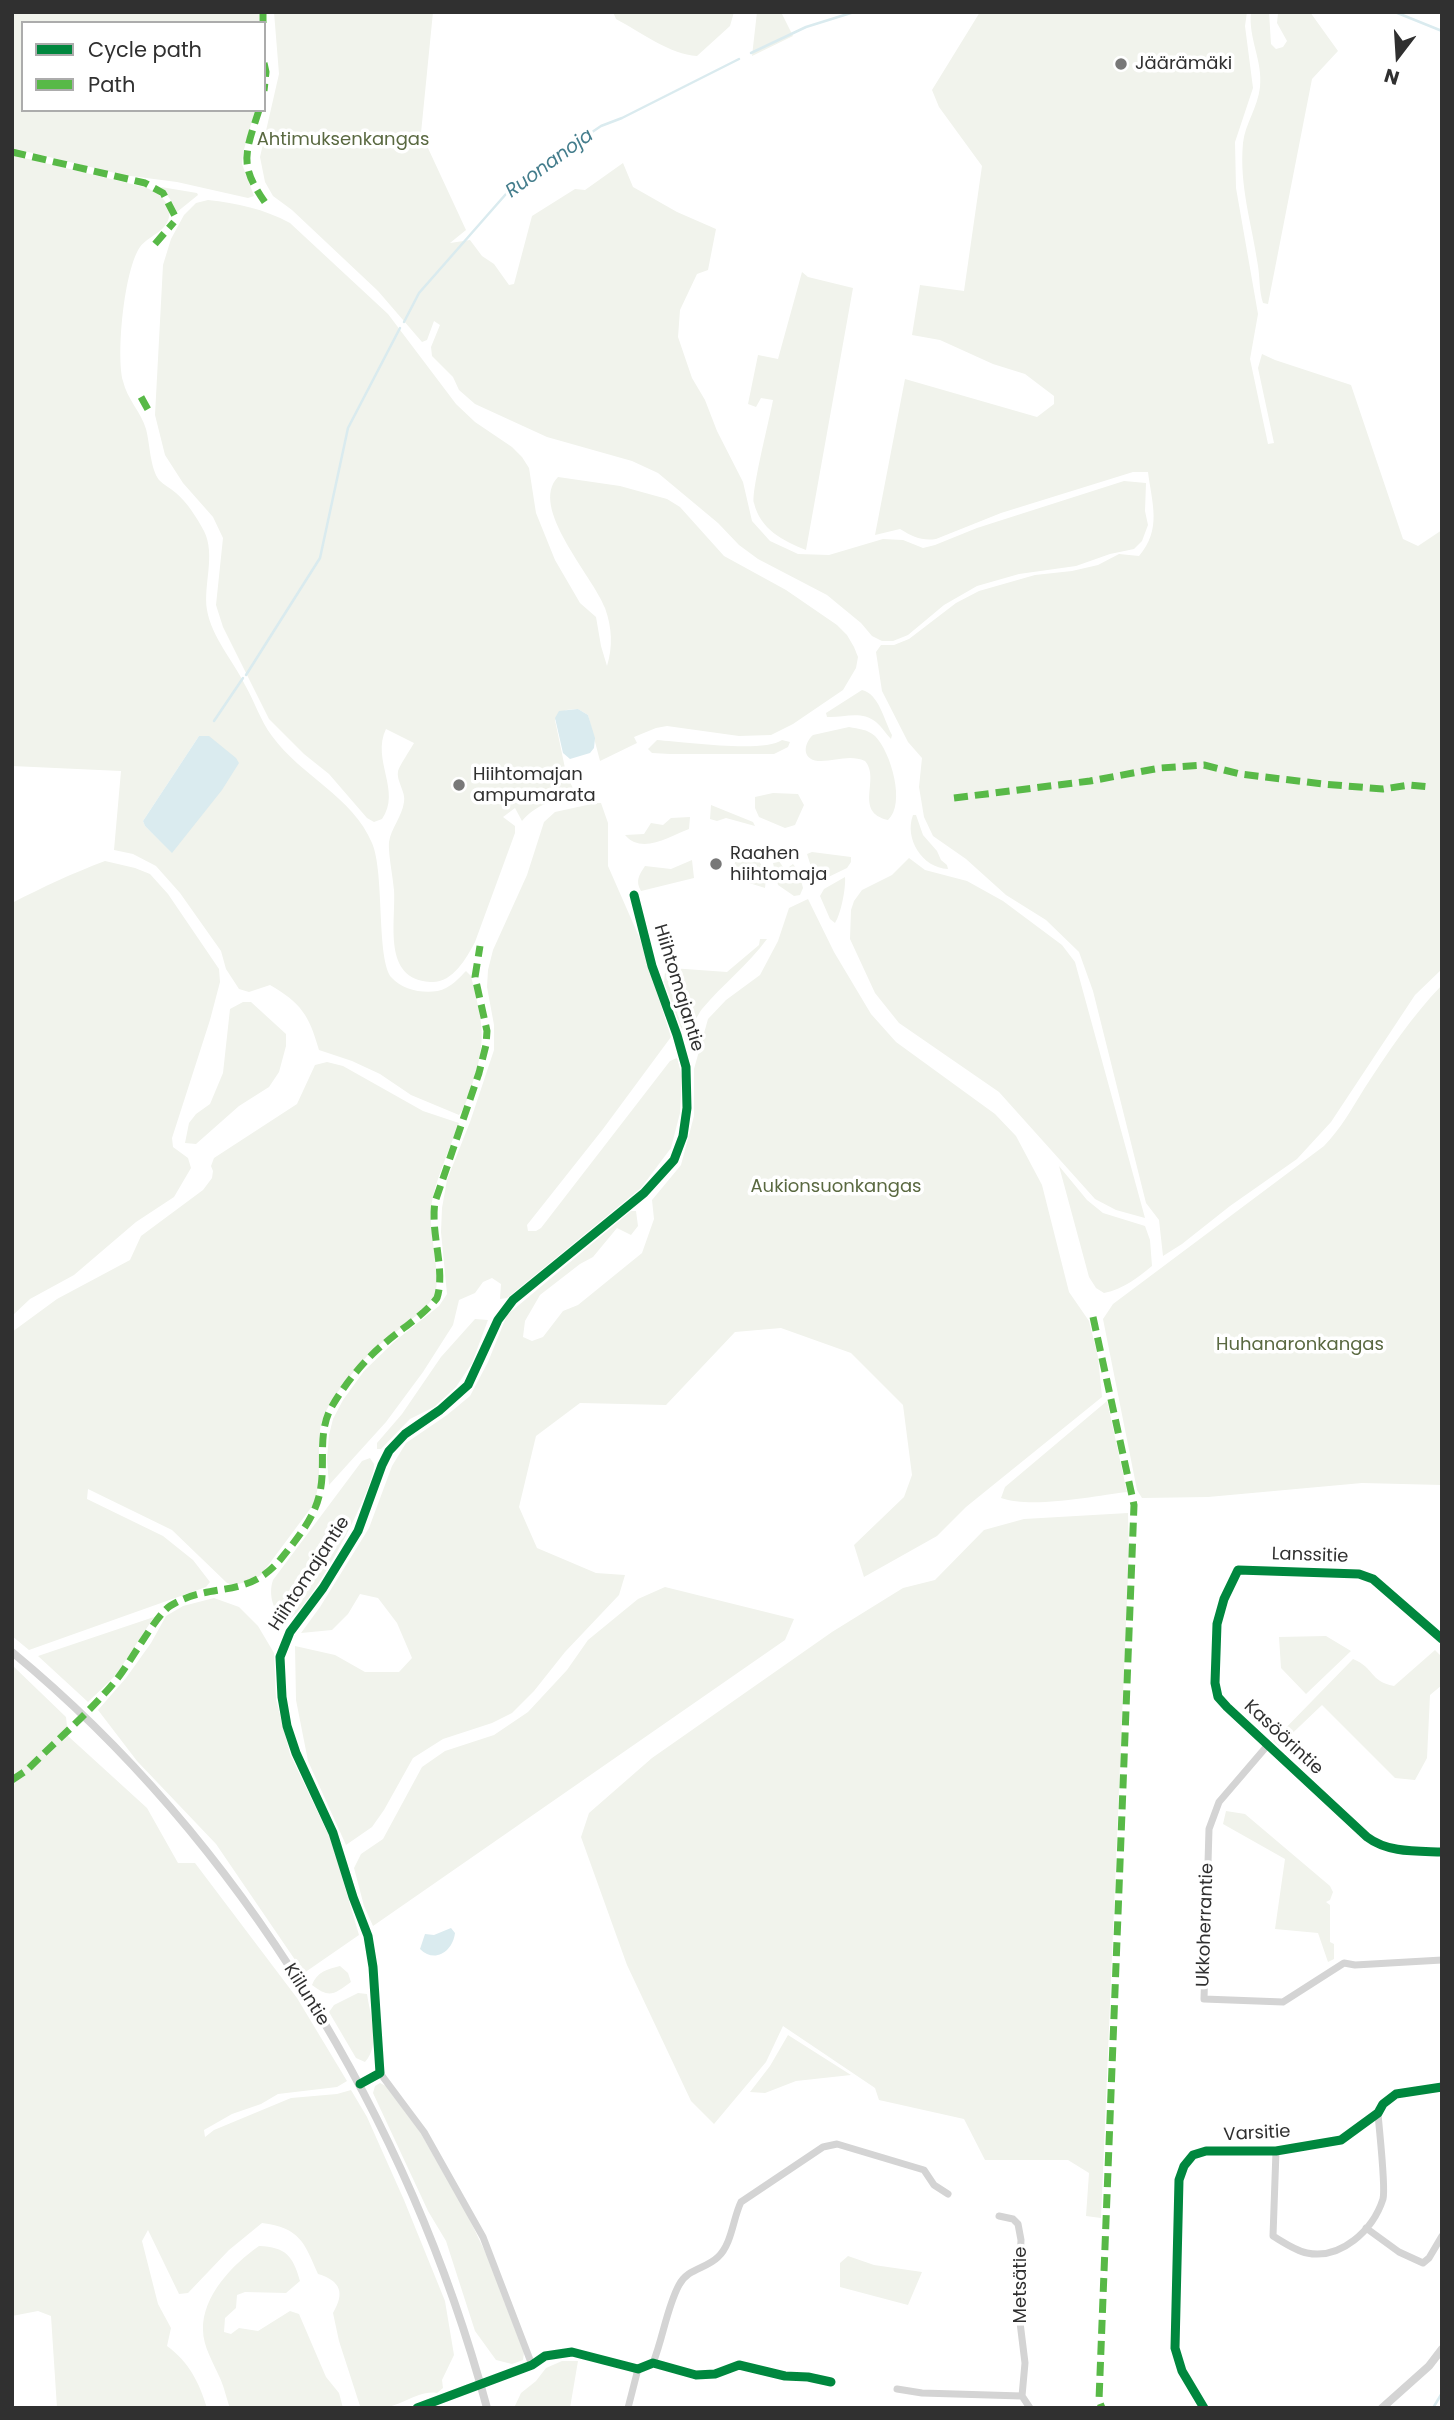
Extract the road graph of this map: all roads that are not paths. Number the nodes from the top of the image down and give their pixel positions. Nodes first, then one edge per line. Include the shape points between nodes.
1 (635, 895) dead end
2 (1238, 1570) joint
3 (1442, 1639) edge
4 (12, 1652) edge
5 (1267, 1746) junction
6 (1442, 1852) edge
7 (1442, 1960) edge
8 (380, 2073) junction
9 (360, 2084) junction
10 (1442, 2087) edge
11 (1378, 2113) junction
12 (1276, 2151) junction
13 (948, 2194) dead end
14 (999, 2216) dead end
15 (1366, 2228) junction
16 (1442, 2236) edge
17 (1442, 2349) edge
18 (653, 2362) junction
19 (532, 2365) junction
20 (638, 2369) junction
21 (831, 2382) dead end
22 (481, 2385) junction
23 (897, 2389) dead end
24 (1022, 2396) junction
25 (417, 2408) edge
26 (487, 2408) edge
27 (628, 2408) edge
28 (1030, 2408) edge
29 (1204, 2408) edge
30 (1382, 2408) edge

1 - 8 street, Hiihtomajantie via 686,1067 686,1123 679,1149 644,1193 513,1300 498,1320 468,1385 396,1442 382,1465 358,1531 290,1632 280,1657 287,1726 333,1833 368,1936
2 - 3 street, Lanssitie via 1359,1574 1373,1579
2 - 5 street, Kasöörintie via 1217,1624 1217,1697
4 - 9 street, Kiiluntie via 89,1722 223,1873 290,1968
5 - 6 street, Kasöörintie via 1376,1844
5 - 7 street, Ukkoherrantie via 1219,1802 1209,1829 1204,2000 1283,2002 1344,1963
8 - 9 street
8 - 19 street via 424,2133 483,2237
9 - 22 street, Kiiluntie via 442,2268
10 - 11 street, Varsitie via 1396,2094
11 - 12 street, Varsitie via 1341,2140
11 - 15 street via 1384,2197
12 - 15 street via 1273,2236 1305,2253 1328,2255 1354,2242
12 - 29 street, Varsitie via 1206,2151 1193,2155 1180,2180 1175,2348 1182,2371
13 - 18 street via 934,2185 924,2170 837,2144 823,2147 741,2202 719,2256 690,2272 680,2284
14 - 24 street, Metsätie via 1013,2219 1020,2232
15 - 16 street via 1423,2263
17 - 30 street
18 - 20 street
18 - 21 street via 696,2375 739,2365
19 - 20 street via 545,2356 572,2352
19 - 22 street
20 - 27 street
22 - 25 street
22 - 26 street, Kiiluntie
23 - 24 street
24 - 28 street

